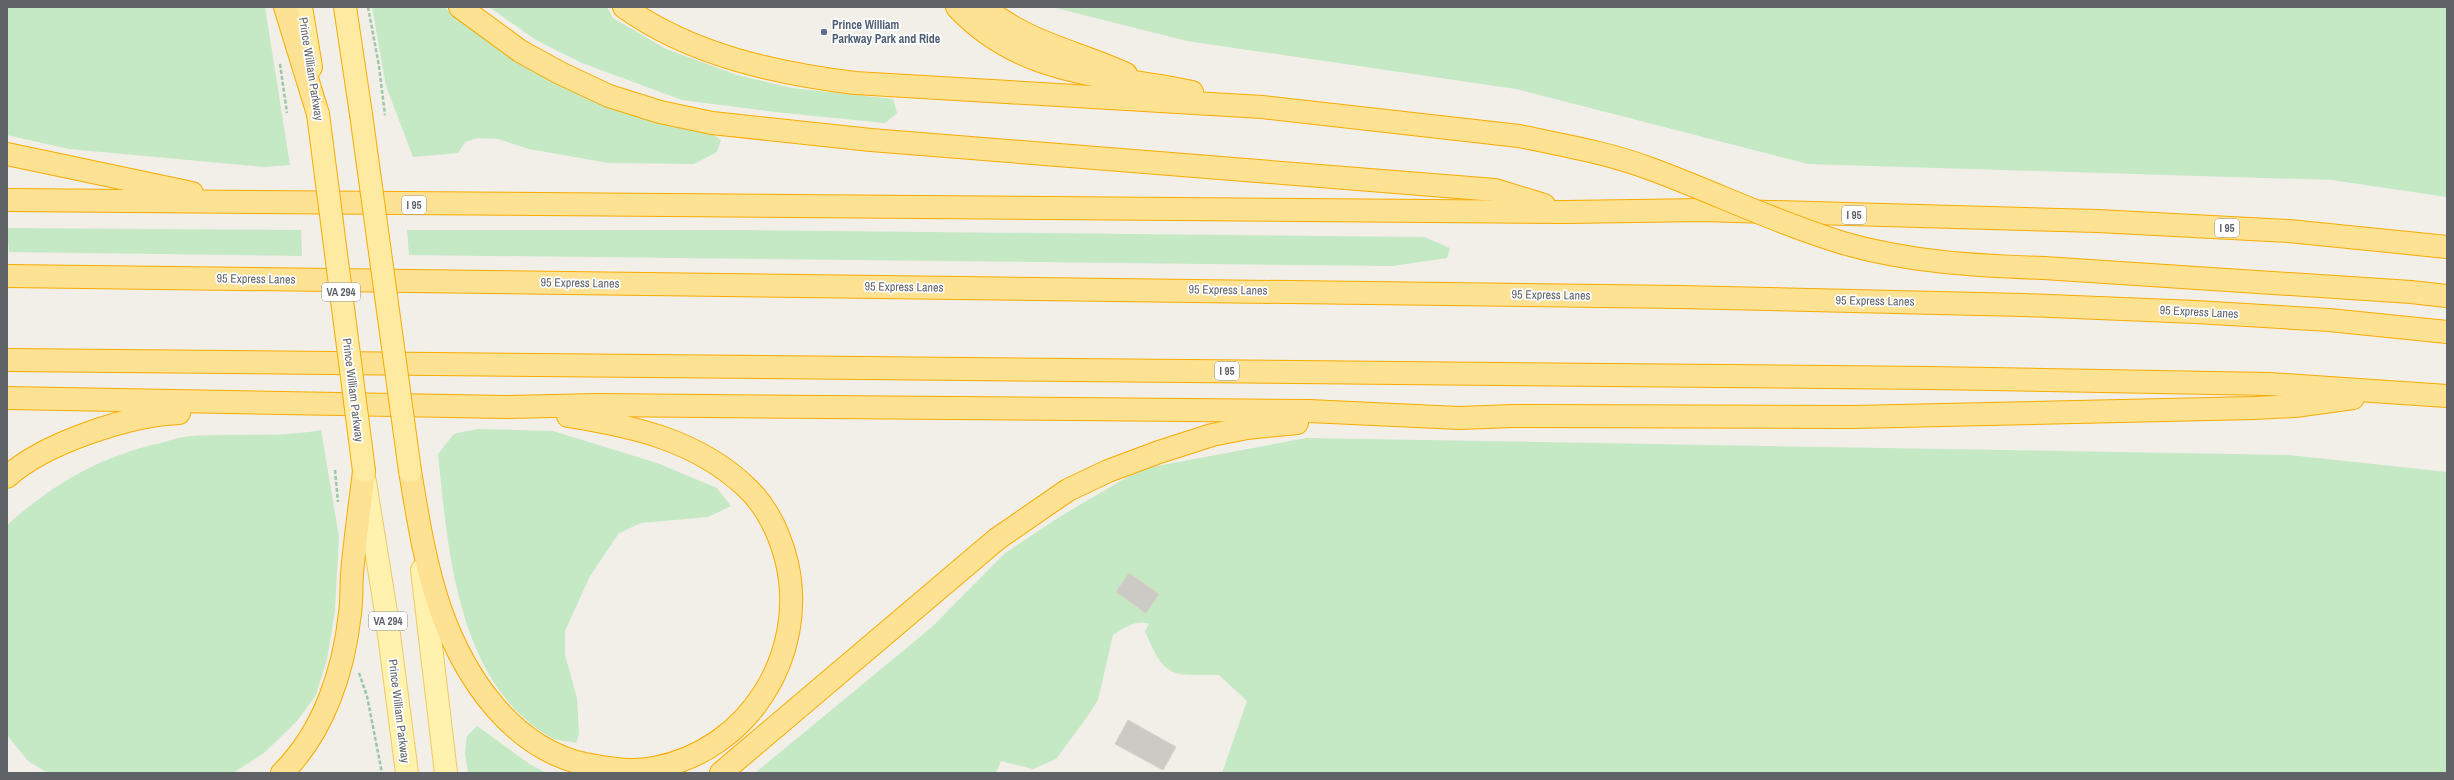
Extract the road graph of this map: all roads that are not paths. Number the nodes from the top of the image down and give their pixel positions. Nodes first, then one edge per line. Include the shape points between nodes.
1 (285, 7) edge
2 (301, 7) edge
3 (346, 7) edge
4 (460, 7) edge
5 (624, 7) edge
6 (957, 7) edge
7 (984, 7) edge
8 (1143, 82) junction
9 (1262, 108) junction
10 (318, 114) junction
11 (7, 154) edge
12 (7, 200) edge
13 (238, 203) junction
14 (1566, 212) junction
15 (2447, 247) edge
16 (7, 276) edge
17 (2447, 296) edge
18 (2447, 332) edge
19 (7, 346) edge
20 (7, 360) edge
21 (252, 362) junction
22 (2398, 392) junction
23 (2447, 396) edge
24 (7, 398) edge
25 (294, 404) junction
26 (508, 407) junction
27 (1441, 417) junction
28 (364, 471) junction
29 (410, 471) junction
30 (7, 477) edge
31 (282, 773) edge
32 (407, 773) edge
33 (446, 773) edge
34 (721, 773) edge

1 - 10 highway
2 - 10 highway, Prince William Parkway / VA 294
3 - 29 highway, bridge
4 - 14 highway via 520,51 609,96 660,112 712,122 871,140 1495,190
5 - 9 highway via 667,33 714,53 760,67 807,77 855,83
6 - 8 highway via 989,35 1012,49 1041,61 1090,76
7 - 8 highway via 1025,35 1090,58
8 - 9 highway
9 - 17 highway, bridge via 1519,136 1580,148 1650,168 1786,225 1845,243 1901,255 1973,266 2044,268
10 - 28 highway, Prince William Parkway / VA 294, bridge
11 - 13 highway
12 - 13 highway, I 95
13 - 14 highway, I 95
14 - 15 highway, I 95 via 1702,210 2098,221 2289,231
16 - 18 highway, 95 Express Lanes via 1704,297 2196,312 2329,320
19 - 21 highway
20 - 21 highway, I 95
21 - 22 highway, I 95 via 1938,378 2270,384
22 - 23 highway, I 95
22 - 27 highway via 2295,406 2254,408 1853,417
24 - 25 highway
25 - 26 highway
25 - 30 highway via 159,414 53,448 33,458
26 - 27 highway via 597,405 1309,410
26 - 29 highway via 624,425 657,434 690,448 714,463 745,486 761,503 774,523 783,545 790,576 792,609 789,636 772,683 756,706 724,738 700,753 674,764 631,770 574,761 549,751 514,728 481,690 457,649 442,613 423,552
27 - 34 highway via 1247,428 1159,452 1108,471 1068,490 997,539
28 - 31 highway via 344,652 321,719 304,746
28 - 32 main road, Prince William Parkway / VA 294
29 - 33 main road

